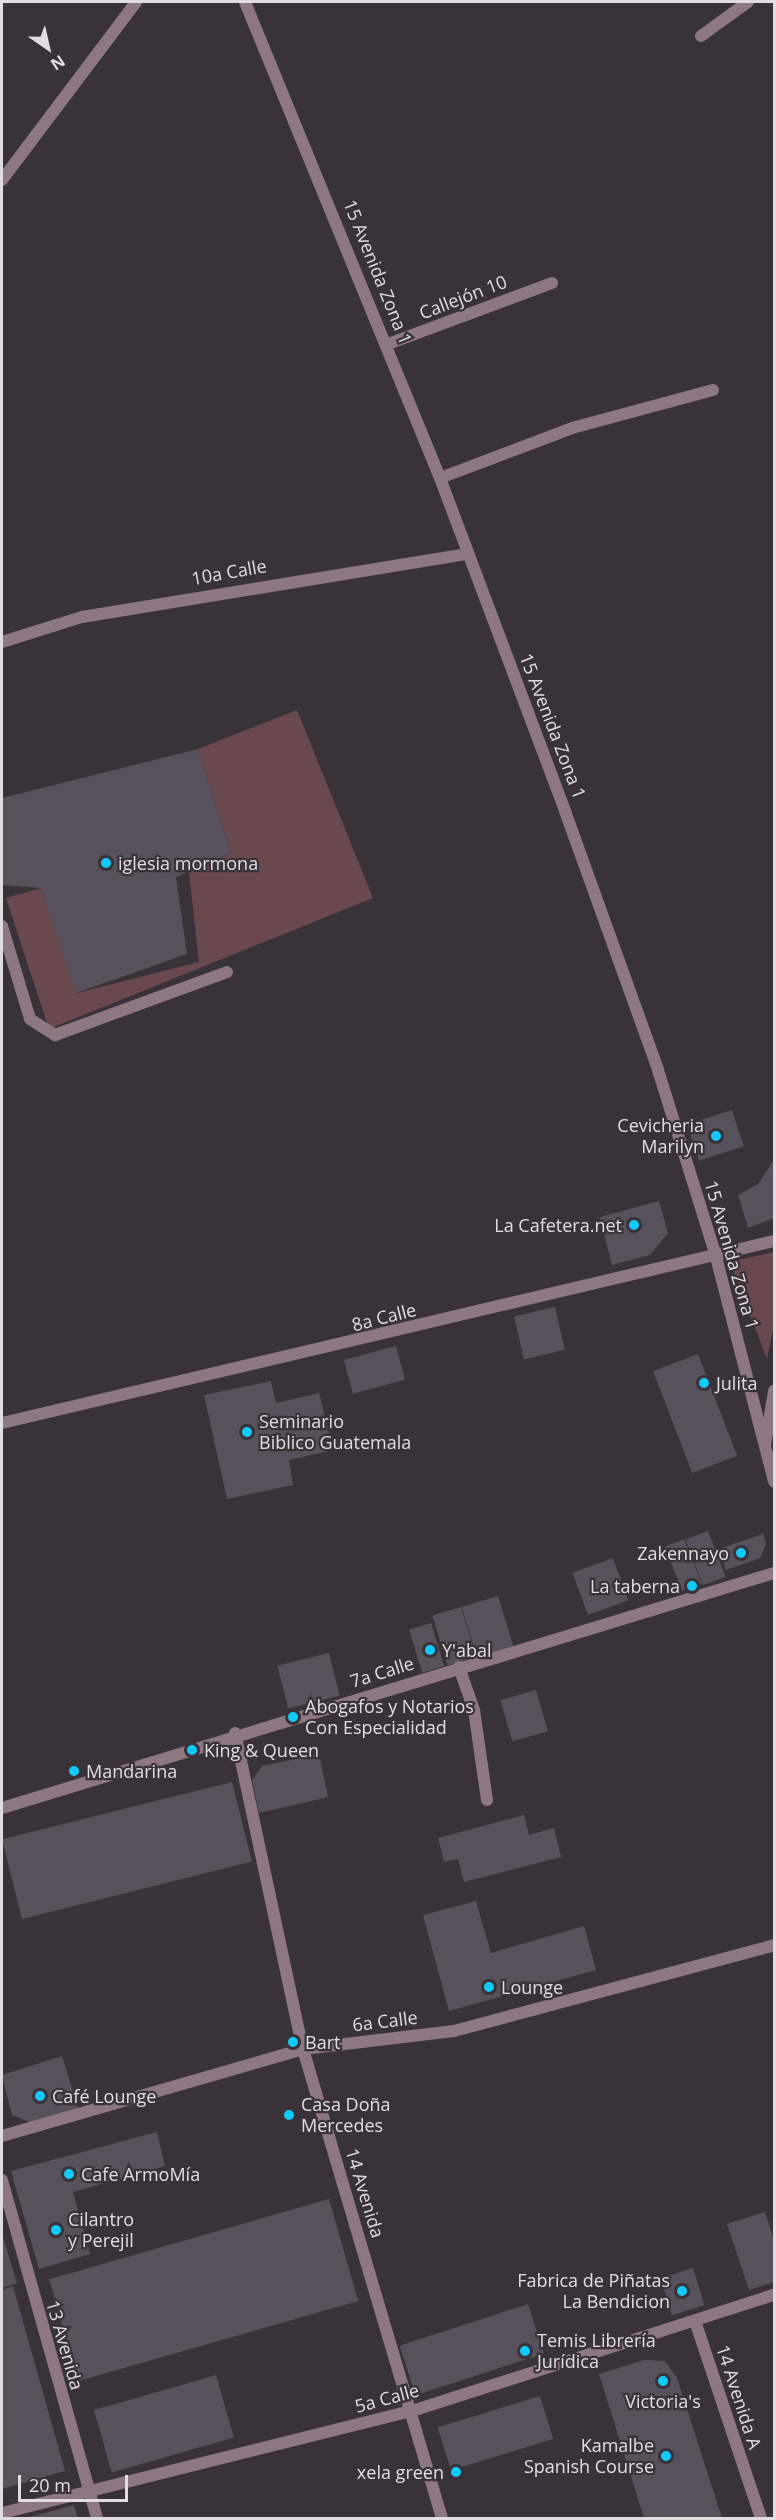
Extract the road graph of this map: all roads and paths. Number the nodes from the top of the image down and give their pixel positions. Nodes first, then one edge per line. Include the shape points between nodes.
1 (136, 2) edge
2 (245, 2) edge
3 (748, 2) edge
4 (701, 36) dead end
5 (2, 180) edge
6 (552, 283) dead end
7 (388, 344) junction
8 (713, 390) dead end
9 (441, 478) junction
10 (466, 554) junction
11 (2, 642) edge
12 (2, 926) edge
13 (227, 972) dead end
14 (774, 1241) edge
15 (715, 1252) junction
16 (774, 1391) edge
17 (2, 1423) edge
18 (765, 1445) junction
19 (774, 1481) edge
20 (774, 1573) edge
21 (459, 1667) junction
22 (235, 1733) junction
23 (487, 1800) dead end
24 (2, 1808) edge
25 (774, 1945) edge
26 (303, 2049) junction
27 (2, 2136) edge
28 (2, 2180) edge
29 (774, 2295) edge
30 (695, 2321) junction
31 (411, 2411) junction
32 (90, 2494) junction
33 (2, 2513) edge
34 (97, 2518) edge
35 (442, 2518) edge
36 (761, 2518) edge

1 - 5 street
2 - 7 street, 15 Avenida Zona 1
3 - 4 street
6 - 7 street, Callejón 10
7 - 9 street, 15 Avenida Zona 1
8 - 9 street via 572,428
9 - 10 street, 15 Avenida Zona 1
10 - 11 street, 10a Calle via 82,617
10 - 15 street, 15 Avenida Zona 1 via 533,721 658,1070
12 - 13 street via 30,1019 55,1035
14 - 15 street, 8a Calle
15 - 17 street, 8a Calle via 315,1353
15 - 18 street, 15 Avenida Zona 1
16 - 18 street
18 - 19 street, 15 Avenida Zona 1
20 - 21 street, 7a Calle
21 - 22 street, 7a Calle
21 - 23 street via 474,1710
22 - 24 street, 7a Calle
22 - 26 street, 14 Avenida
25 - 26 street, 6a Calle via 454,2031
26 - 27 street, 6a Calle
26 - 31 street, 14 Avenida
28 - 32 street, 13 Avenida
29 - 30 street, 5a Calle
30 - 31 street, 5a Calle
30 - 36 street, 14 Avenida A
31 - 32 street, 5a Calle
31 - 35 street, 14 Avenida
32 - 33 street, 5a Calle
32 - 34 street, 13 Avenida

